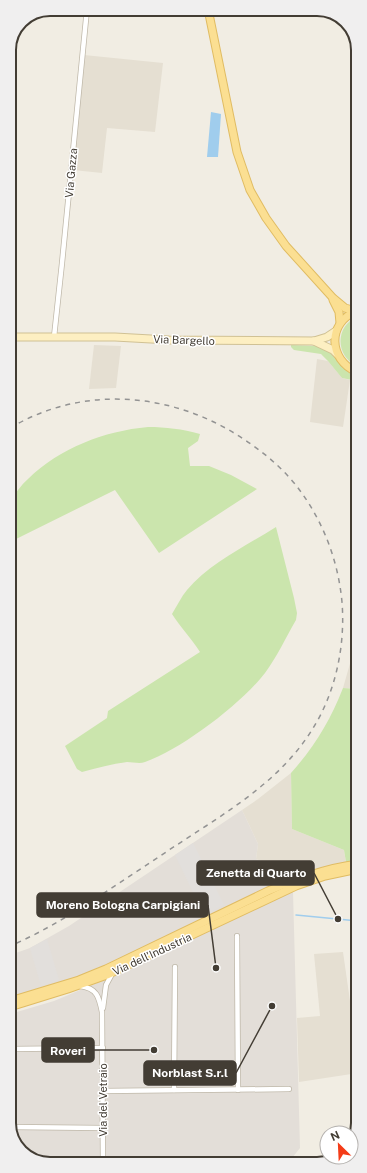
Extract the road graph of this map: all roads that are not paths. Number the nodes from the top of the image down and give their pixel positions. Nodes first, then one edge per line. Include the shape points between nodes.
1 (85, 16) edge
2 (208, 16) edge
3 (213, 16) edge
4 (215, 44) junction
5 (333, 298) junction
6 (351, 310) edge
7 (351, 314) edge
8 (340, 324) junction
9 (336, 331) junction
10 (16, 337) edge
11 (54, 337) junction
12 (314, 341) junction
13 (337, 354) junction
14 (351, 369) edge
15 (351, 865) edge
16 (351, 871) edge
17 (237, 936) dead end
18 (175, 967) dead end
19 (115, 971) junction
20 (95, 977) junction
21 (78, 986) junction
22 (104, 991) junction
23 (99, 998) junction
24 (16, 999) edge
25 (16, 1005) edge
26 (102, 1012) junction
27 (103, 1048) junction
28 (16, 1049) edge
29 (289, 1089) dead end
30 (103, 1090) junction
31 (174, 1090) junction
32 (238, 1090) junction
33 (16, 1127) edge
34 (103, 1128) junction
35 (103, 1157) edge

1 - 11 street, Via Gazza
2 - 4 main road
3 - 4 main road
4 - 5 main road via 237,152 250,190 276,233
5 - 6 main road
5 - 8 main road via 339,312
7 - 8 main road
8 - 9 main road
9 - 12 main road, Via Bargello
9 - 13 main road
10 - 11 main road, Via Bargello
11 - 12 main road, Via Bargello
12 - 13 main road, Via Bargello
13 - 14 main road
15 - 20 main road, Via dell'Industria via 319,872 285,884
16 - 19 main road, Via dell'Industria via 325,876 284,891
17 - 32 street
18 - 31 street
19 - 20 main road, Via dell'Industria
19 - 22 street, Via del Vetraio
20 - 21 main road, Via dell'Industria
20 - 22 street
20 - 23 street, Via del Vetraio
20 - 24 main road, Via dell'Industria
21 - 23 street via 89,988
21 - 25 main road, Via dell'Industria
22 - 26 street, Via del Vetraio
23 - 26 street, Via del Vetraio
26 - 27 street, Via del Vetraio
27 - 28 street
27 - 30 street, Via del Vetraio
29 - 32 street
30 - 31 street
30 - 34 street, Via del Vetraio
31 - 32 street
33 - 34 street
34 - 35 street, Via del Vetraio

